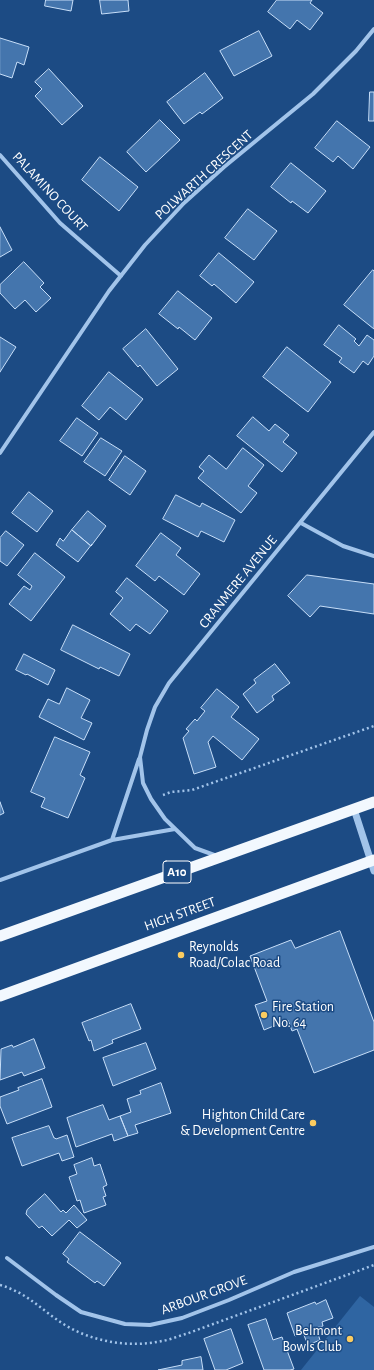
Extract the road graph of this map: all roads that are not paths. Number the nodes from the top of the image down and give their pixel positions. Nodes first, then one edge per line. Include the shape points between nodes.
1 (374, 29) edge
2 (0, 155) edge
3 (121, 276) junction
4 (374, 432) edge
5 (0, 453) edge
6 (301, 523) junction
7 (374, 556) edge
8 (140, 757) junction
9 (374, 802) edge
10 (354, 809) junction
11 (175, 829) junction
12 (112, 840) junction
13 (219, 857) junction
14 (373, 864) edge
15 (0, 880) edge
16 (0, 936) edge
17 (0, 996) edge
18 (374, 1247) edge
19 (7, 1258) dead end

1 - 3 street, POLWARTH CRESCENT via 313,94 224,167 184,204 145,245
2 - 3 street, PALAMINO COURT via 60,223
3 - 5 street, POLWARTH CRESCENT
4 - 6 street, CRANMERE AVENUE
6 - 7 street via 343,546
6 - 8 street, CRANMERE AVENUE via 169,683 155,707
8 - 11 street, CRANMERE AVENUE via 143,783 151,799
8 - 12 street, CRANMERE AVENUE
9 - 10 highway, A10
10 - 13 highway, A10
10 - 14 street
11 - 12 street
11 - 13 street, CRANMERE AVENUE via 196,848
12 - 15 street
13 - 16 highway, A10
14 - 17 highway, HIGH STREET
18 - 19 street, ARBOUR GROVE via 294,1272 182,1318 150,1325 125,1324 81,1312

